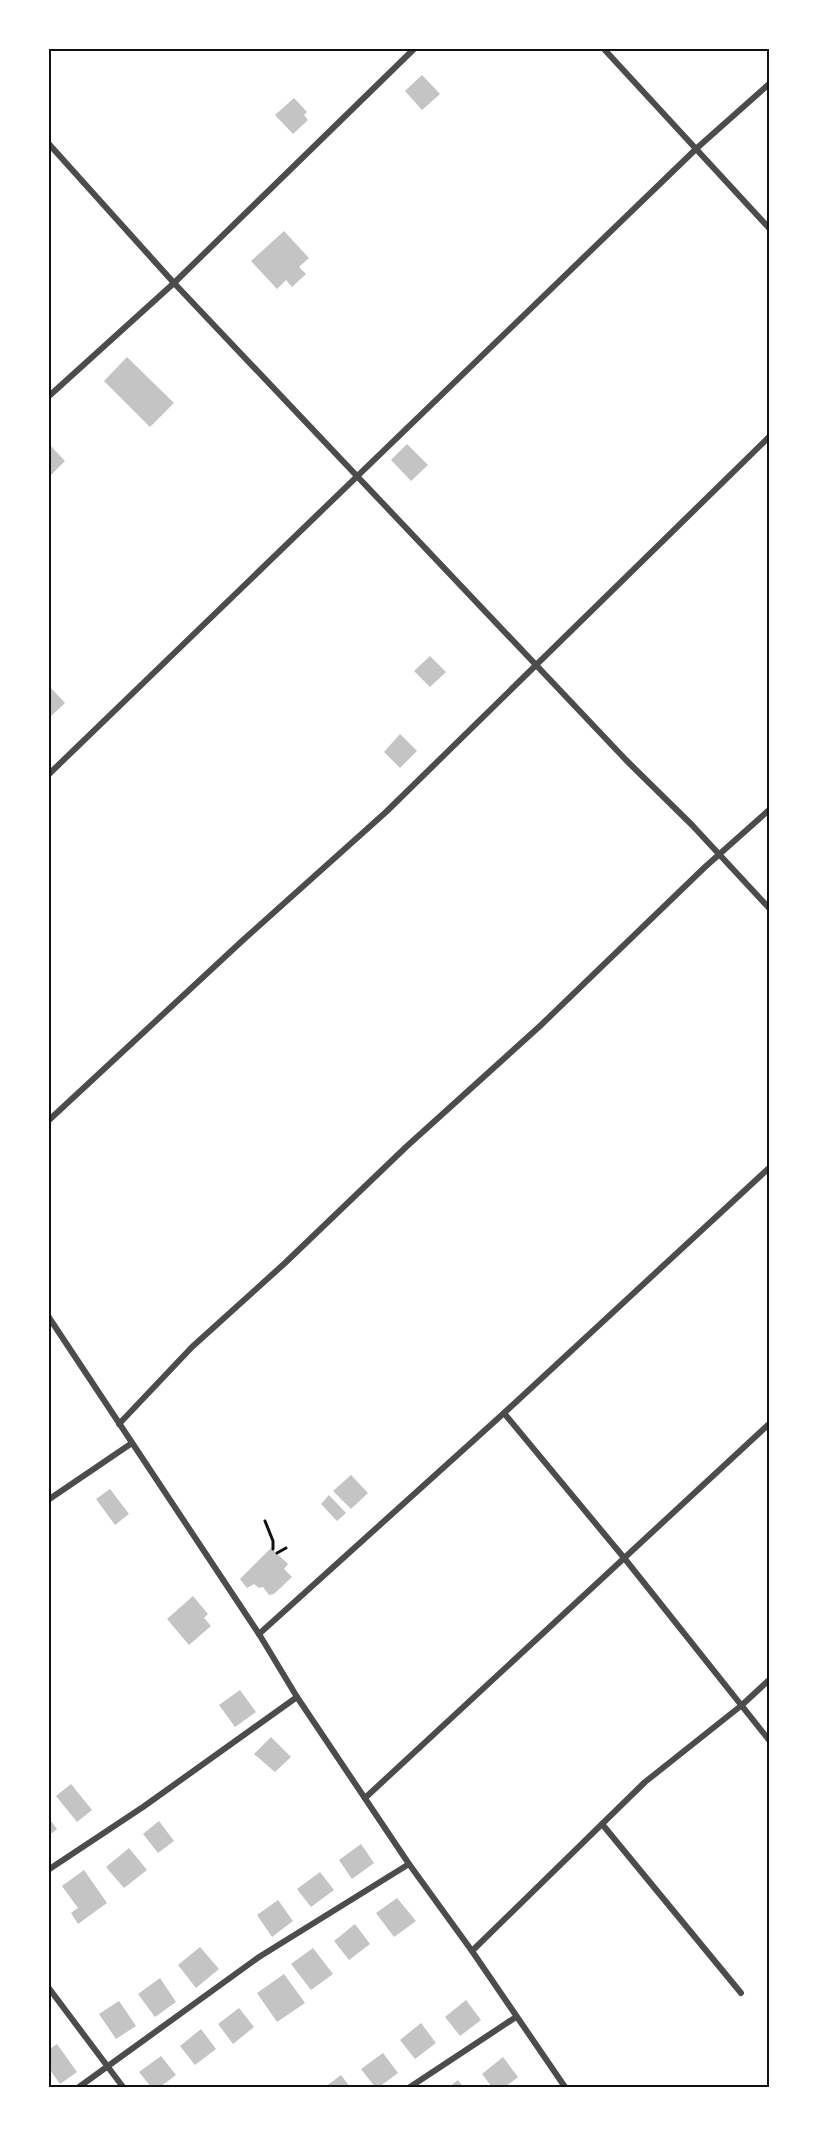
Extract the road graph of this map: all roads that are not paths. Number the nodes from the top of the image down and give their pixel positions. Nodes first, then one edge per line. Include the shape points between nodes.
1 (415, 48) edge
2 (603, 48) edge
3 (769, 84) edge
4 (48, 143) edge
5 (697, 148) junction
6 (769, 228) edge
7 (174, 283) junction
8 (48, 397) edge
9 (769, 437) edge
10 (356, 476) junction
11 (536, 665) junction
12 (48, 775) edge
13 (769, 810) edge
14 (720, 854) junction
15 (769, 908) edge
16 (48, 1121) edge
17 (769, 1168) edge
18 (48, 1316) edge
19 (504, 1413) junction
20 (119, 1424) junction
21 (769, 1424) edge
22 (132, 1443) junction
23 (48, 1500) edge
24 (625, 1559) junction
25 (259, 1634) junction
26 (769, 1680) edge
27 (297, 1697) junction
28 (741, 1705) junction
29 (769, 1740) edge
30 (366, 1798) junction
31 (602, 1824) junction
32 (409, 1864) junction
33 (48, 1870) edge
34 (472, 1951) junction
35 (48, 1987) edge
36 (741, 1993) dead end
37 (516, 2017) junction
38 (109, 2066) junction
39 (79, 2087) edge
40 (123, 2087) edge
41 (410, 2087) edge
42 (565, 2087) edge

1 - 7 street
2 - 5 street
3 - 5 street
4 - 7 street
5 - 6 street
5 - 10 street
7 - 8 street
7 - 10 street
9 - 11 street
10 - 11 street
10 - 12 street
11 - 14 street
11 - 16 street via 387,812
13 - 14 street
14 - 15 street
14 - 20 street via 192,1347
17 - 19 street
18 - 20 street
19 - 24 street
19 - 25 street
20 - 22 street
21 - 24 street
22 - 23 street
22 - 25 street
24 - 28 street
24 - 30 street
25 - 27 street
26 - 28 street
27 - 30 street
27 - 33 street
28 - 29 street
28 - 31 street via 645,1782
30 - 32 street
31 - 34 street
31 - 36 street
32 - 34 street
32 - 38 street via 259,1957
34 - 37 street
35 - 38 street
37 - 41 street
37 - 42 street
38 - 39 street
38 - 40 street

